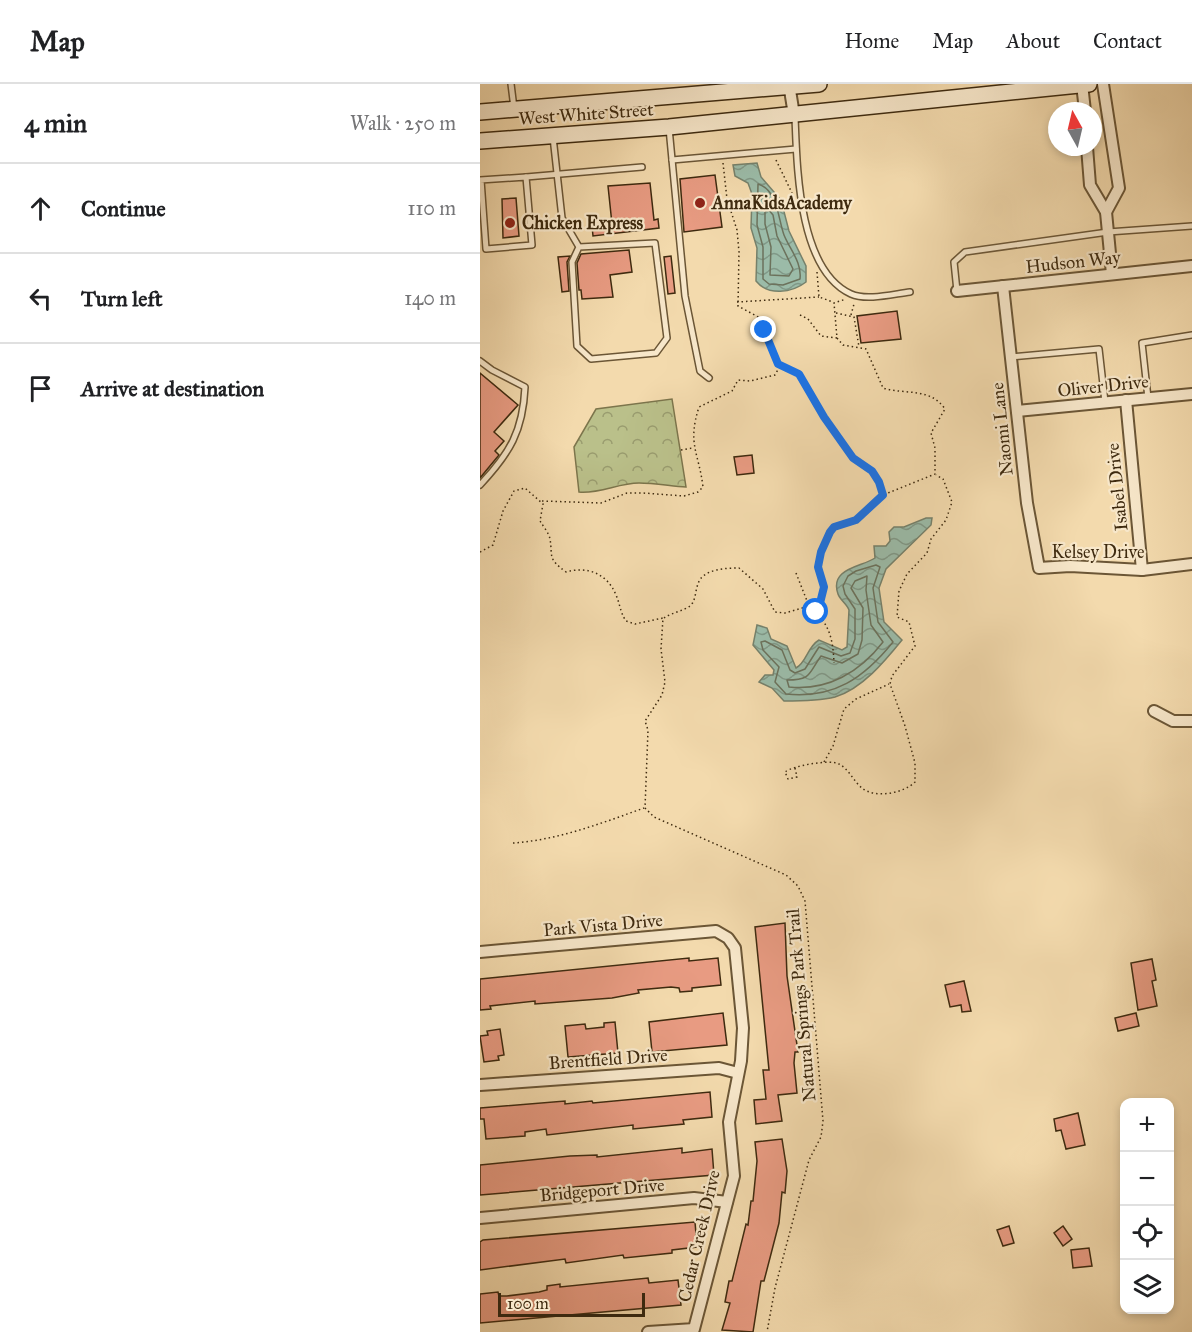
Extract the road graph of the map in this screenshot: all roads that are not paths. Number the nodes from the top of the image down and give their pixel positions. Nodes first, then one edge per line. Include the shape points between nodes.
1 (511, 84) edge
2 (819, 84) edge
3 (1082, 84) edge
4 (1089, 84) edge
5 (1104, 84) edge
6 (790, 86) edge
7 (1083, 102) edge
8 (514, 110) junction
9 (480, 112) edge
10 (794, 115) junction
11 (669, 127) junction
12 (553, 136) junction
13 (480, 141) edge
14 (796, 149) junction
15 (1088, 156) edge
16 (672, 160) junction
17 (642, 167) dead end
18 (557, 175) junction
19 (526, 177) junction
20 (481, 180) edge
21 (1106, 212) junction
22 (1192, 226) edge
23 (1108, 232) junction
24 (579, 247) junction
25 (1192, 266) edge
26 (1112, 274) junction
27 (1003, 286) junction
28 (957, 291) joint
29 (910, 292) dead end
30 (1192, 335) edge
31 (1011, 357) junction
32 (480, 361) edge
33 (709, 378) dead end
34 (1192, 394) edge
35 (1148, 398) junction
36 (1126, 400) junction
37 (1105, 402) junction
38 (1017, 411) junction
39 (480, 485) edge
40 (1192, 564) edge
41 (1039, 568) joint
42 (1142, 570) junction
43 (1154, 711) dead end
44 (1192, 721) edge
45 (728, 938) joint
46 (480, 952) edge
47 (738, 1073) junction
48 (480, 1085) edge
49 (728, 1202) junction
50 (480, 1218) edge
51 (648, 1332) edge

1 - 8 lane
2 - 6 main road, West White Street
3 - 4 main road, West White Street
3 - 7 street
3 - 10 main road, West White Street
5 - 21 street via 1119,188
6 - 8 main road, West White Street
6 - 10 street
8 - 9 main road, West White Street
10 - 11 main road, West White Street
10 - 14 lane
11 - 12 main road, West White Street
11 - 16 lane
12 - 13 main road, West White Street
12 - 18 lane
14 - 16 lane
14 - 29 lane via 800,198 820,263 840,288 852,294 862,297
15 - 21 street via 1090,185
16 - 33 lane via 685,296 700,371
17 - 18 lane
18 - 19 lane
18 - 24 lane via 562,218
19 - 20 lane
19 - 20 lane via 532,244 486,249
21 - 23 street
22 - 23 lane
23 - 26 street
23 - 28 lane via 965,252 954,262
24 - 24 lane via 655,243 667,338 656,352 591,359 577,346 572,262
25 - 26 street, Hudson Way
26 - 27 street, Hudson Way
27 - 28 street, Hudson Way
27 - 31 street, Naomi Lane
30 - 35 lane via 1143,343
31 - 37 lane via 1099,349
31 - 38 street, Naomi Lane
32 - 39 lane via 525,387 524,416 503,461
34 - 35 street, Oliver Drive
35 - 36 street, Oliver Drive
36 - 37 street, Oliver Drive
36 - 42 street, Isabel Drive
37 - 38 street, Oliver Drive
38 - 41 street, Naomi Lane
40 - 42 street, Kelsey Drive
41 - 42 street, Kelsey Drive
43 - 44 street via 1173,721
45 - 46 street, Park Vista Drive via 716,931
45 - 47 street, Cedar Creek Drive via 735,948 743,1028
47 - 48 street, Brentfield Drive via 719,1068
47 - 49 street, Cedar Creek Drive via 729,1122 734,1176
49 - 50 street, Bridgeport Drive via 694,1198
49 - 51 street, Cedar Creek Drive via 694,1329

